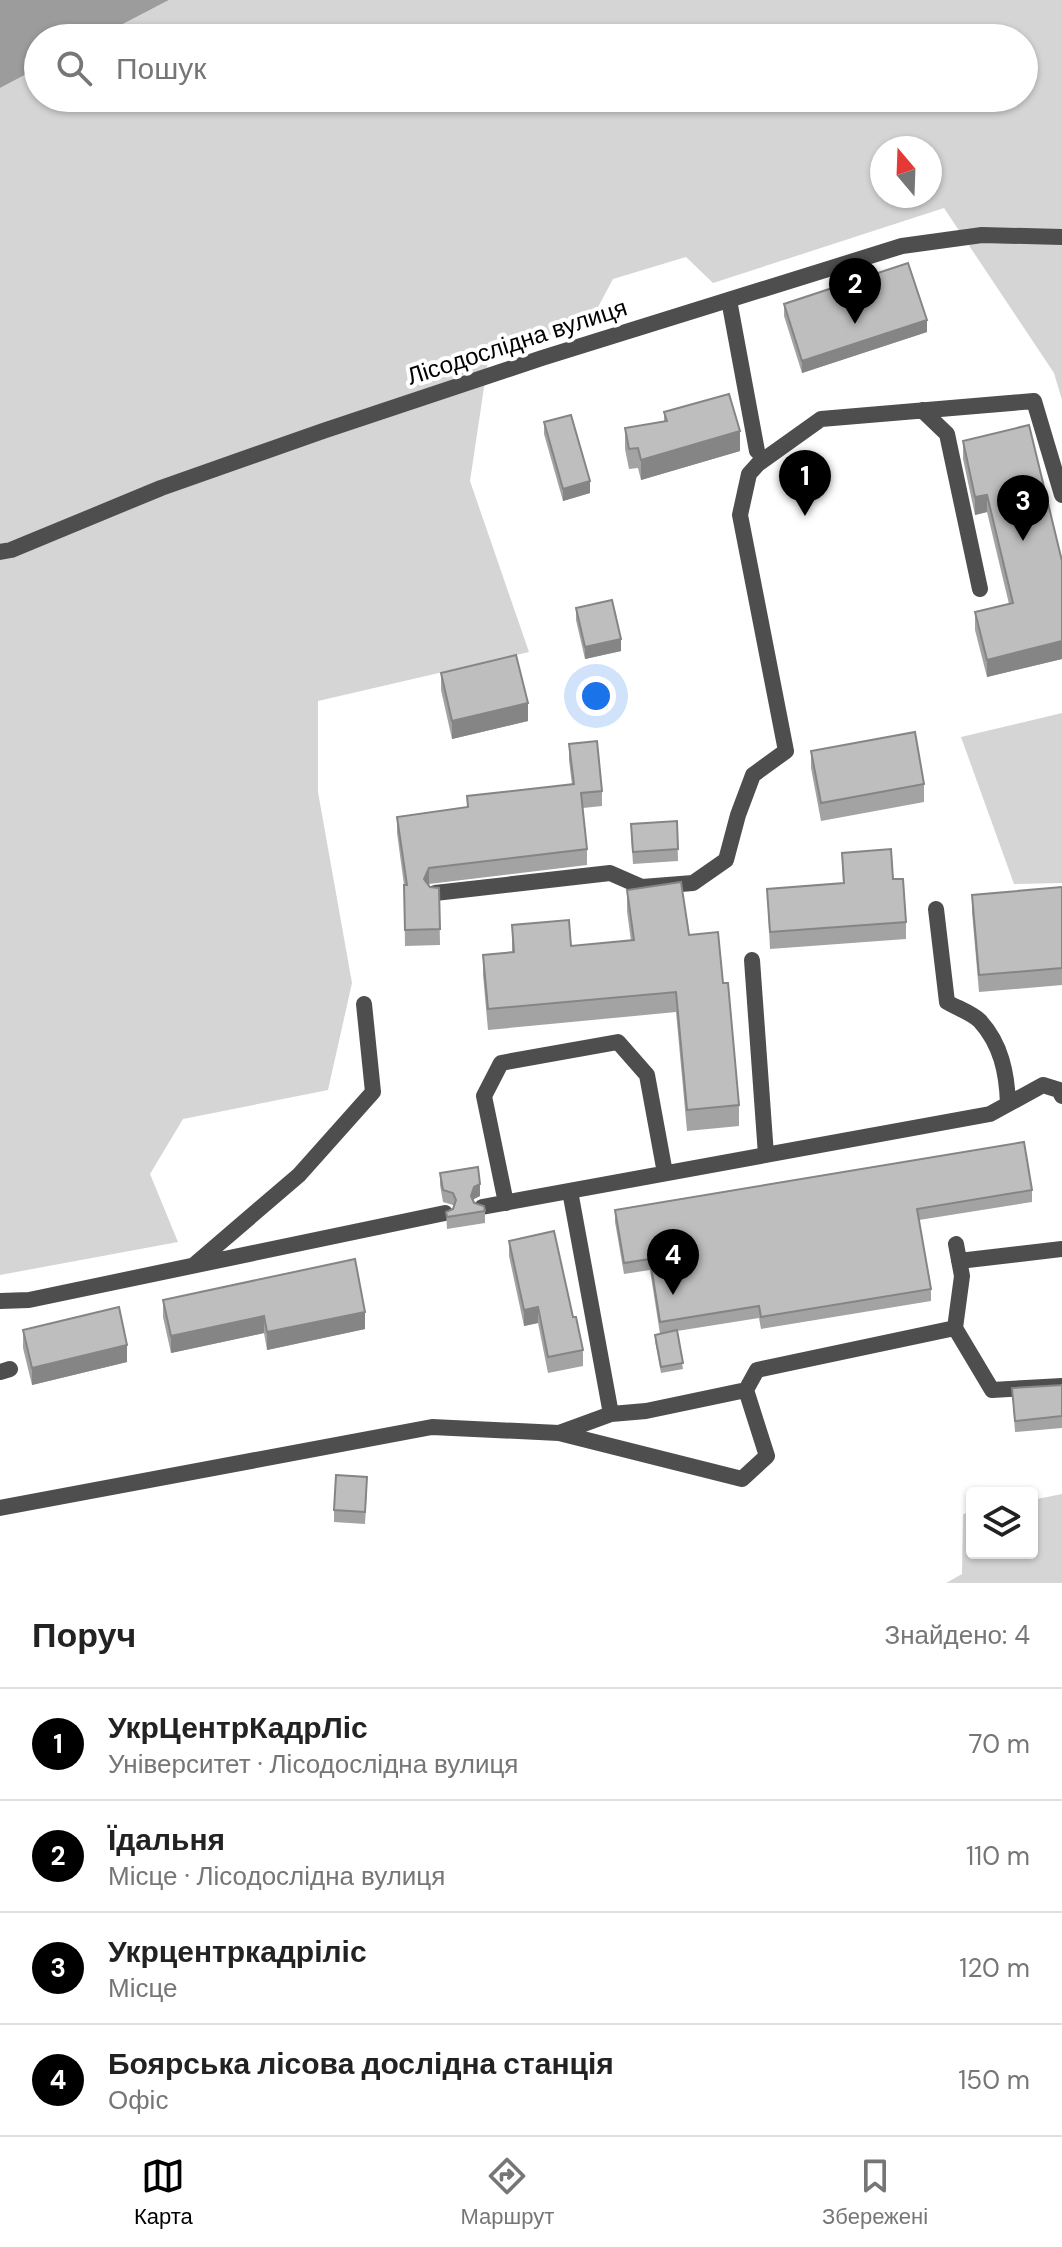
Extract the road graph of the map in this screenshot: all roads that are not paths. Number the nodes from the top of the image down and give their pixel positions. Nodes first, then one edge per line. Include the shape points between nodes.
1 (1062, 237) edge
2 (729, 300) junction
3 (922, 410) junction
4 (757, 451) dead end
5 (1062, 495) edge
6 (0, 552) edge
7 (980, 589) dead end
8 (435, 893) edge
9 (936, 909) dead end
10 (752, 960) dead end
11 (364, 1004) dead end
12 (1062, 1096) edge
13 (1008, 1104) junction
14 (766, 1155) junction
15 (665, 1173) junction
16 (570, 1191) junction
17 (506, 1203) junction
18 (482, 1207) edge
19 (445, 1213) edge
20 (1062, 1249) edge
21 (192, 1266) junction
22 (0, 1301) edge
23 (955, 1328) junction
24 (1062, 1386) edge
25 (746, 1390) junction
26 (611, 1414) junction
27 (559, 1433) junction
28 (0, 1508) edge

1 - 2 street, Лісодослідна вулиця via 982,235 916,243
2 - 4 street
2 - 6 street, Лісодослідна вулиця via 323,431
3 - 5 street via 1034,401
3 - 7 street via 947,434
3 - 8 street via 821,419 749,474 740,515 786,751 753,775 726,860 693,883 642,887 610,873
9 - 13 street via 947,1002 978,1019 996,1045 1007,1075
10 - 14 street
11 - 21 street via 373,1092 299,1175
12 - 13 street via 1043,1085
13 - 14 street via 990,1114
14 - 15 street
15 - 16 street
15 - 17 street via 647,1075 618,1042 501,1063 484,1096
16 - 17 street
16 - 26 street
17 - 18 street
19 - 21 street
20 - 23 street via 958,1252 962,1276
21 - 22 street via 29,1300
23 - 24 street via 992,1390
23 - 25 street via 757,1370
25 - 26 street
25 - 27 street via 767,1456 742,1479
26 - 27 street
27 - 28 street via 432,1427

